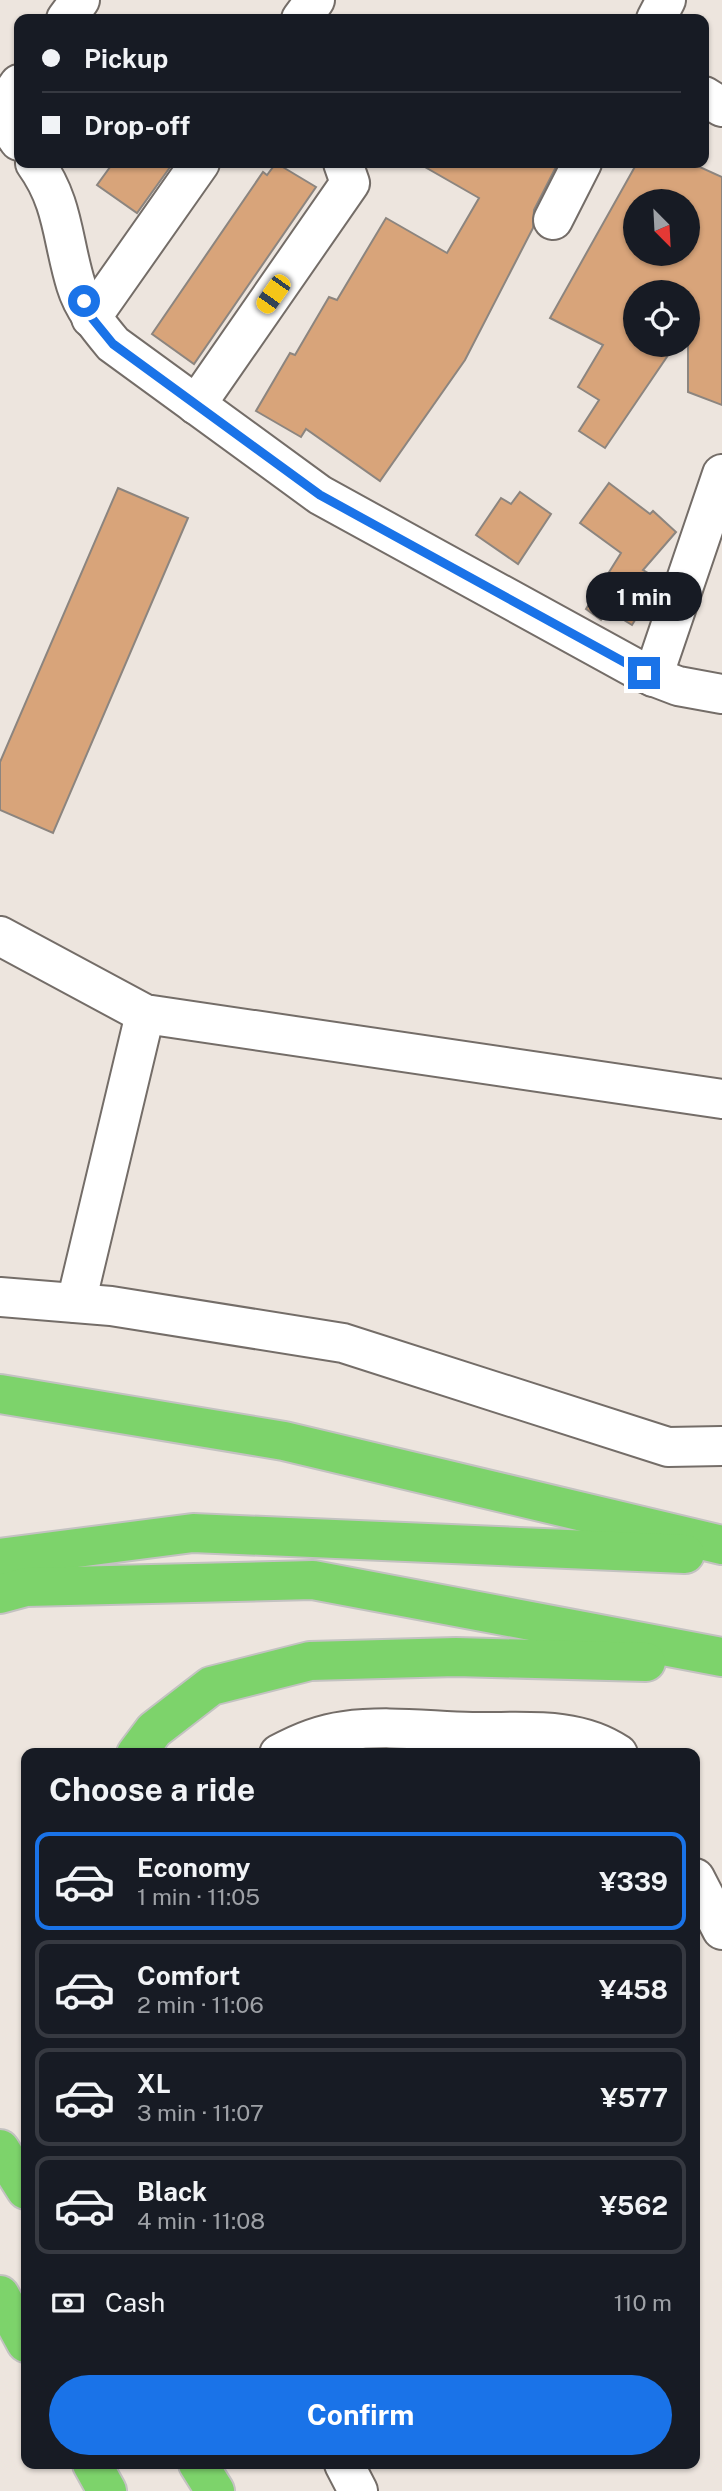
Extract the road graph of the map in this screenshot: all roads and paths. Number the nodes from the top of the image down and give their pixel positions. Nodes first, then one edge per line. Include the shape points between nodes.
1 (14, 91) edge
2 (0, 112) edge
3 (14, 133) edge
4 (38, 168) edge
5 (196, 168) edge
6 (345, 168) edge
7 (579, 168) edge
8 (553, 220) dead end
9 (91, 317) junction
10 (196, 405) junction
11 (722, 474) edge
12 (653, 677) junction
13 (722, 694) edge
14 (0, 936) edge
15 (145, 1014) junction
16 (722, 1099) edge
17 (0, 1297) edge
18 (76, 1303) junction
19 (0, 1394) edge
20 (722, 1446) edge
21 (722, 1545) edge
22 (722, 1555) edge
23 (0, 1558) edge
24 (0, 1594) edge
25 (722, 1657) edge
26 (722, 1663) edge
27 (140, 1748) edge
28 (290, 1748) edge
29 (606, 1748) edge
30 (700, 1888) edge
31 (722, 1930) edge
32 (0, 2149) edge
33 (21, 2182) edge
34 (0, 2295) edge
35 (21, 2334) edge
36 (95, 2469) edge
37 (201, 2469) edge
38 (213, 2469) edge
39 (347, 2469) edge
40 (107, 2491) edge
41 (215, 2491) edge
42 (222, 2491) edge
43 (358, 2491) edge

1 - 2 street
2 - 3 street
4 - 9 street via 50,185 76,285
5 - 9 street
6 - 10 street via 350,183
7 - 8 street
9 - 10 street via 113,344
10 - 12 street via 320,495
11 - 12 street
12 - 13 street
14 - 15 street
15 - 16 street
15 - 18 street
17 - 18 street
18 - 20 street via 343,1343 668,1447
19 - 21 highway via 284,1441
22 - 23 highway via 193,1532
24 - 25 highway via 26,1587 313,1580
26 - 27 highway via 456,1657 310,1661 211,1686 154,1730
28 - 29 street via 341,1731 387,1726 539,1731 585,1737
30 - 31 street
32 - 33 highway
34 - 35 highway
36 - 40 highway
37 - 41 highway
38 - 42 highway
39 - 43 street

